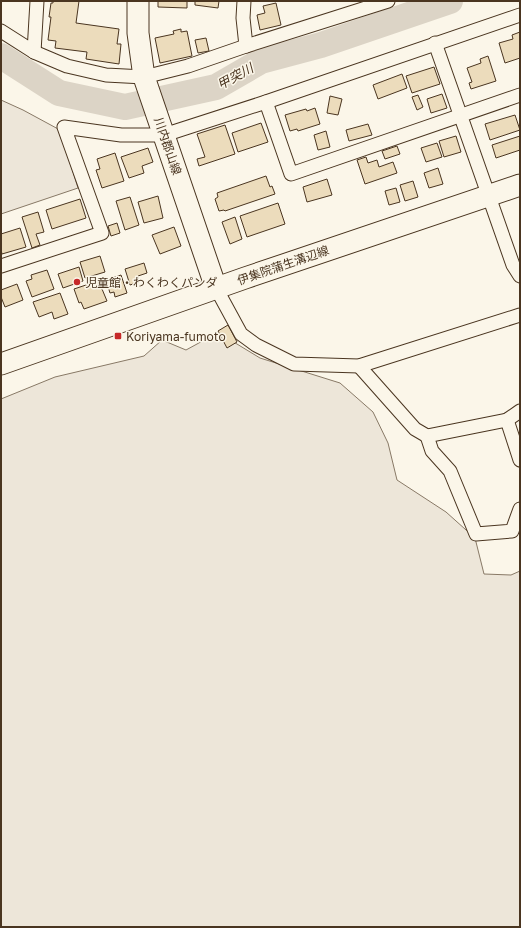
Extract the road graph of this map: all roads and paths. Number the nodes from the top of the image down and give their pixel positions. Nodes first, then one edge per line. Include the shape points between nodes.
1 (37, 1) edge
2 (138, 1) edge
3 (244, 1) edge
4 (388, 1) edge
5 (520, 15) edge
6 (1, 31) edge
7 (435, 43) junction
8 (246, 46) junction
9 (34, 52) junction
10 (145, 79) junction
11 (520, 95) edge
12 (266, 102) junction
13 (460, 115) junction
14 (163, 130) junction
15 (520, 185) edge
16 (488, 196) junction
17 (1, 266) edge
18 (520, 276) edge
19 (216, 288) junction
20 (520, 315) edge
21 (1, 364) edge
22 (359, 366) junction
23 (520, 411) edge
24 (507, 420) junction
25 (427, 436) junction
26 (520, 460) edge
27 (520, 509) edge

1 - 9 street
2 - 10 main road, 川内郡山線 via 138,33
3 - 8 street via 242,18
4 - 8 street
5 - 7 street
6 - 9 street
7 - 12 street
7 - 13 street
8 - 10 street
9 - 10 street via 67,66 106,75
10 - 14 main road, 川内郡山線
11 - 13 street
12 - 13 street via 290,174
12 - 14 street
13 - 16 street
14 - 17 street via 121,134 64,127 102,233
14 - 19 main road, 川内郡山線
15 - 16 main road, 伊集院蒲生溝辺線
16 - 18 street via 513,265
16 - 19 main road, 伊集院蒲生溝辺線
19 - 21 main road, 伊集院蒲生溝辺線
19 - 22 street via 242,334 256,344 294,364
20 - 22 street
22 - 25 street via 415,429
23 - 24 street
24 - 25 street
24 - 26 street
25 - 27 street via 432,451 450,472 476,534 512,531

